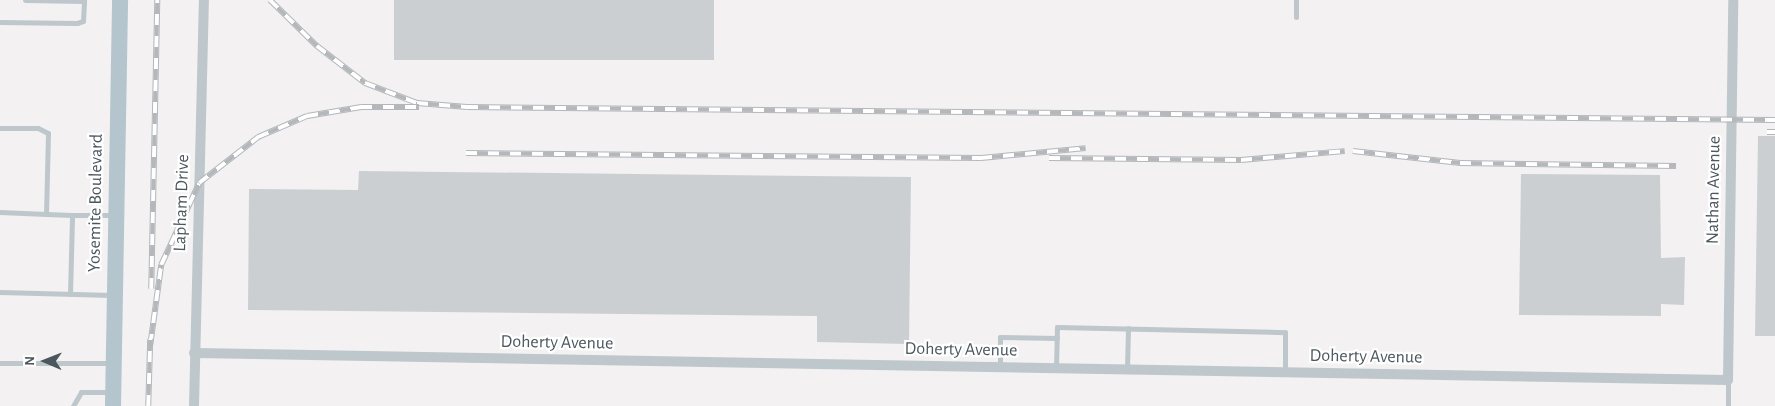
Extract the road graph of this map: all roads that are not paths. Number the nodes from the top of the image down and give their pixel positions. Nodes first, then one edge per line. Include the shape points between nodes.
1 (25, 0) edge
2 (84, 0) edge
3 (120, 0) edge
4 (204, 0) edge
5 (1296, 0) edge
6 (1733, 0) edge
7 (1296, 17) dead end
8 (0, 22) edge
9 (0, 128) edge
10 (0, 212) edge
11 (46, 214) junction
12 (72, 215) junction
13 (116, 215) junction
14 (0, 292) edge
15 (70, 294) junction
16 (115, 295) junction
17 (1128, 328) junction
18 (1057, 338) junction
19 (194, 353) junction
20 (114, 363) junction
21 (1, 364) edge
22 (1000, 367) junction
23 (1056, 368) junction
24 (1127, 369) junction
25 (1285, 372) junction
26 (1728, 380) junction
27 (113, 399) edge
28 (73, 406) edge
29 (194, 406) edge
30 (1728, 406) edge

1 - 2 lane
2 - 8 lane via 83,21 77,23
3 - 13 main road, Yosemite Boulevard
4 - 19 street, Lapham Drive
5 - 7 lane
6 - 26 street, Nathan Avenue
9 - 11 lane via 38,128 48,133
10 - 11 lane
11 - 12 lane
12 - 13 lane
12 - 15 lane
13 - 16 main road, Yosemite Boulevard
14 - 15 lane
15 - 16 lane
16 - 20 main road, Yosemite Boulevard
17 - 18 lane via 1057,327
17 - 24 lane
17 - 25 lane via 1285,332
18 - 22 lane via 1000,337
18 - 23 lane
19 - 22 street, Doherty Avenue
19 - 29 street, Lapham Drive
20 - 21 lane
20 - 27 main road, Yosemite Boulevard
22 - 23 street, Doherty Avenue
23 - 24 street, Doherty Avenue
24 - 25 street, Doherty Avenue
25 - 26 street, Doherty Avenue
26 - 30 lane
27 - 28 lane via 81,392

